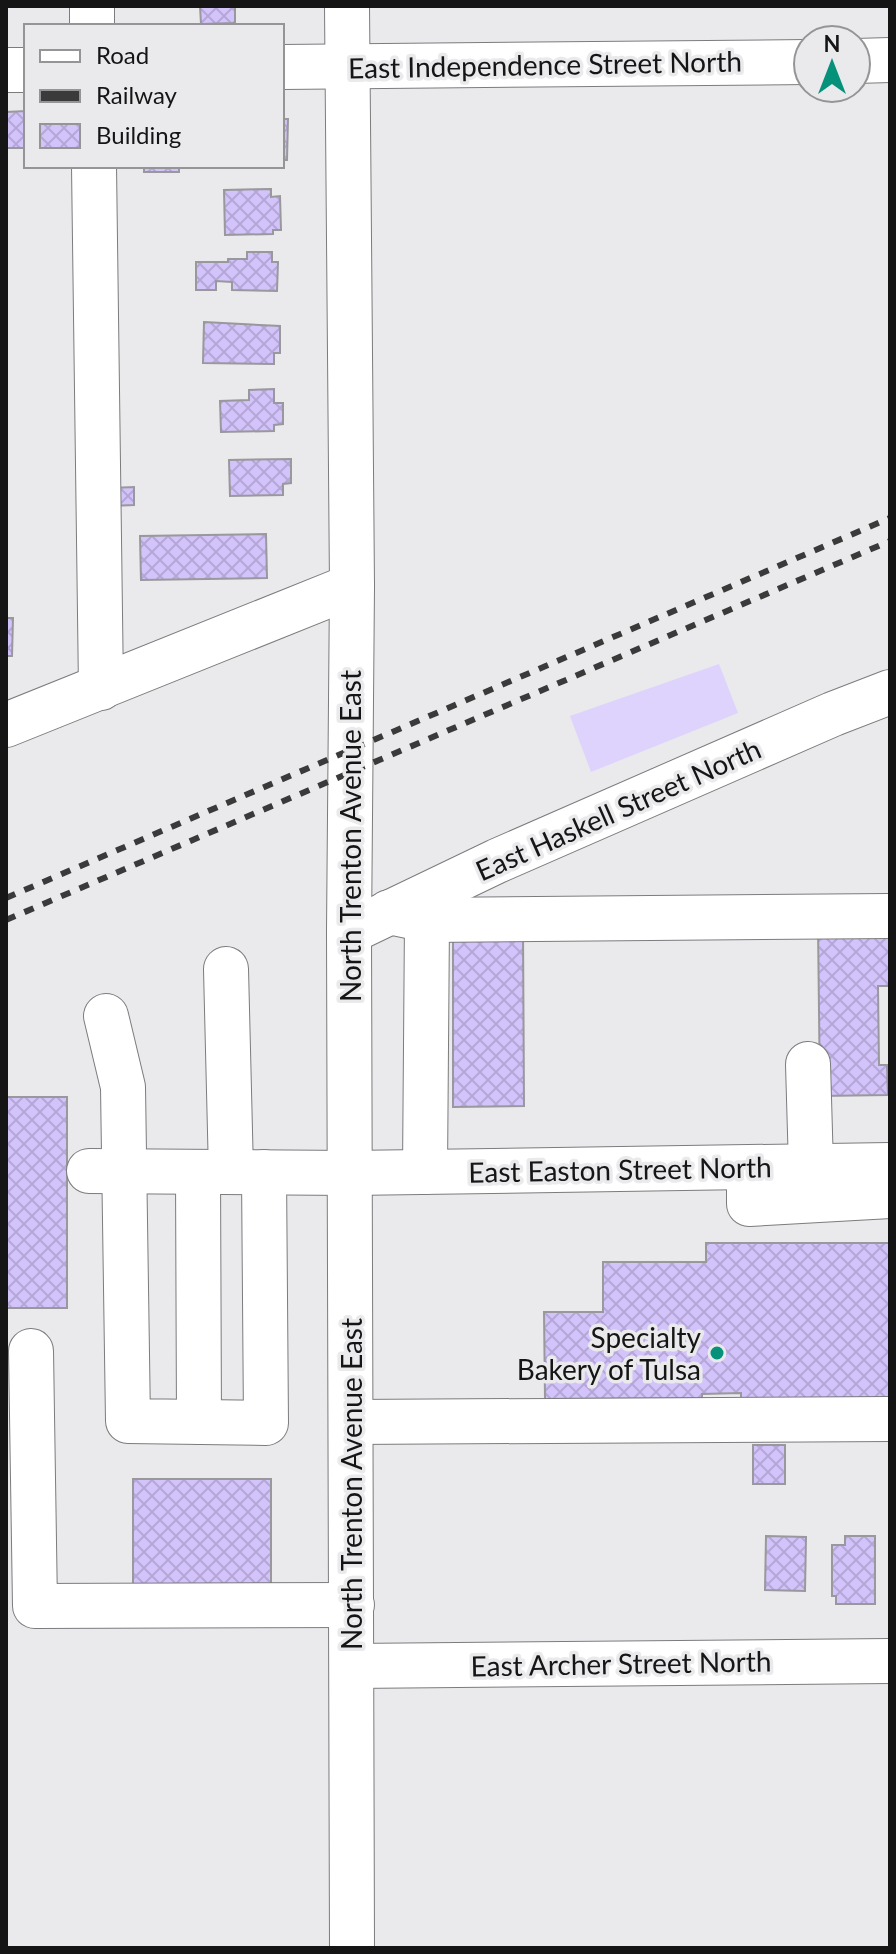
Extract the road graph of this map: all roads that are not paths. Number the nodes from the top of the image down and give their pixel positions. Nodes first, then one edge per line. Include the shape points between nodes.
1 (347, 6) edge
2 (792, 62) edge
3 (348, 66) junction
4 (284, 67) edge
5 (94, 168) edge
6 (352, 586) junction
7 (101, 688) junction
8 (890, 692) edge
9 (6, 725) edge
10 (408, 916) junction
11 (890, 916) edge
12 (349, 932) junction
13 (226, 969) dead end
14 (106, 1016) dead end
15 (808, 1064) dead end
16 (890, 1165) edge
17 (811, 1167) junction
18 (749, 1168) junction
19 (107, 1171) junction
20 (231, 1172) junction
21 (425, 1172) junction
22 (350, 1173) junction
23 (890, 1196) edge
24 (31, 1351) dead end
25 (890, 1419) edge
26 (199, 1422) junction
27 (351, 1422) junction
28 (352, 1605) junction
29 (890, 1661) edge
30 (352, 1666) junction
31 (352, 1948) edge

1 - 3 street, North Trenton Avenue East
2 - 3 street, East Independence Street North
3 - 4 street, East Independence Street North
3 - 6 street, North Trenton Avenue East
5 - 7 street
6 - 7 street
6 - 12 street, North Trenton Avenue East
7 - 9 street
8 - 10 street, East Haskell Street North via 585,823
10 - 11 street
10 - 12 street, East Haskell Street North
10 - 21 street
12 - 22 street, North Trenton Avenue East
13 - 20 street
14 - 19 street via 123,1087
15 - 17 street
16 - 17 street, East Easton Street North
17 - 18 street, East Easton Street North
18 - 21 street, East Easton Street North
18 - 23 street via 749,1204
19 - 20 street, East Easton Street North
19 - 26 street via 128,1421
20 - 22 street, East Easton Street North
20 - 26 street
20 - 26 street via 266,1423
21 - 22 street, East Easton Street North
22 - 27 street, North Trenton Avenue East
24 - 28 street via 35,1606
25 - 27 street
27 - 28 street, North Trenton Avenue East
28 - 30 street, North Trenton Avenue East
29 - 30 street, East Archer Street North
30 - 31 street, North Trenton Avenue East

